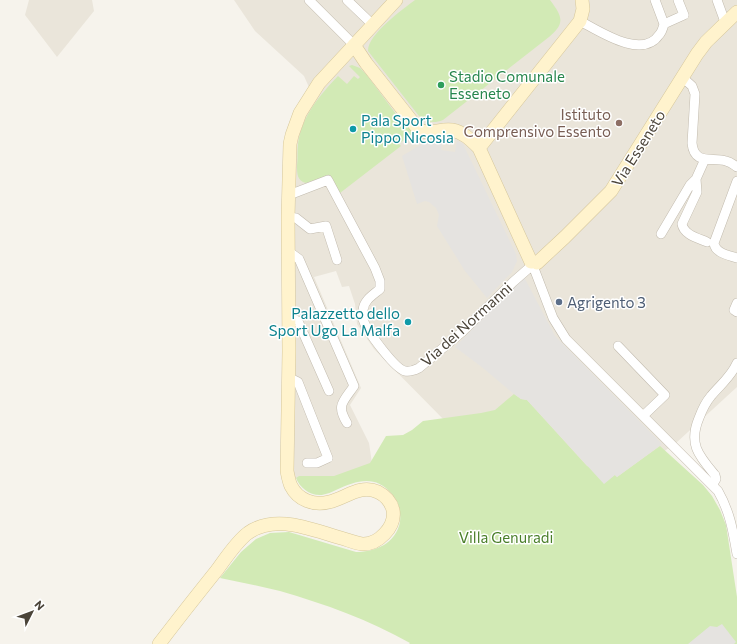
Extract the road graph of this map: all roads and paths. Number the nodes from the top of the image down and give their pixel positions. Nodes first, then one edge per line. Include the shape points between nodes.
1 (309, 0) edge
2 (396, 0) edge
3 (582, 0) edge
4 (655, 0) edge
5 (678, 0) edge
6 (717, 0) edge
7 (352, 2) edge
8 (737, 12) edge
9 (580, 21) junction
10 (726, 22) junction
11 (664, 24) junction
12 (373, 25) junction
13 (354, 45) junction
14 (682, 77) junction
15 (479, 148) junction
16 (705, 159) junction
17 (737, 168) edge
18 (696, 179) junction
19 (737, 181) edge
20 (289, 195) junction
21 (288, 217) junction
22 (661, 234) dead end
23 (707, 242) dead end
24 (288, 251) junction
25 (737, 258) edge
26 (337, 260) dead end
27 (533, 266) junction
28 (737, 303) edge
29 (737, 312) edge
30 (289, 317) junction
31 (618, 346) dead end
32 (737, 363) edge
33 (288, 377) junction
34 (329, 391) dead end
35 (643, 416) junction
36 (347, 423) dead end
37 (307, 463) dead end
38 (713, 484) junction
39 (737, 554) edge
40 (159, 644) edge

1 - 13 street
2 - 12 main road
3 - 9 main road
4 - 11 street
5 - 11 street via 684,15
6 - 10 street
7 - 12 street
8 - 10 main road, Via Esseneto
9 - 11 street via 636,46 656,39
9 - 15 main road
10 - 14 main road, Via Esseneto via 702,46
12 - 13 main road
13 - 15 main road via 418,129 426,133 454,130 467,136
13 - 20 main road via 319,82 300,113 290,144
14 - 16 street via 692,86 695,94 692,148 698,157
14 - 27 main road, Via Esseneto via 611,191
15 - 27 main road
16 - 17 street via 726,161
16 - 18 street
18 - 22 street
18 - 23 street via 697,192 682,226 686,233
19 - 25 street via 714,243 717,250
20 - 21 main road
20 - 27 street, Via dei Normanni via 328,180 380,281 380,289 366,300 363,321 378,344 400,369 405,371 420,368
21 - 24 main road
21 - 26 street via 296,218 310,229 326,226
24 - 30 main road
24 - 36 street via 299,259 354,386 341,408
27 - 35 street via 561,332
28 - 29 street via 734,310
30 - 33 main road
30 - 34 street via 298,321
31 - 35 street via 665,394
32 - 38 street via 733,372 704,405 695,431 694,441 698,452 715,475
33 - 37 street via 298,382 328,458 317,463
33 - 40 main road via 287,471 295,493 316,504 330,502 353,492 375,491 390,502 393,512 392,523 375,541 362,544 292,524 276,523 248,533
35 - 38 street
38 - 39 street via 728,510

